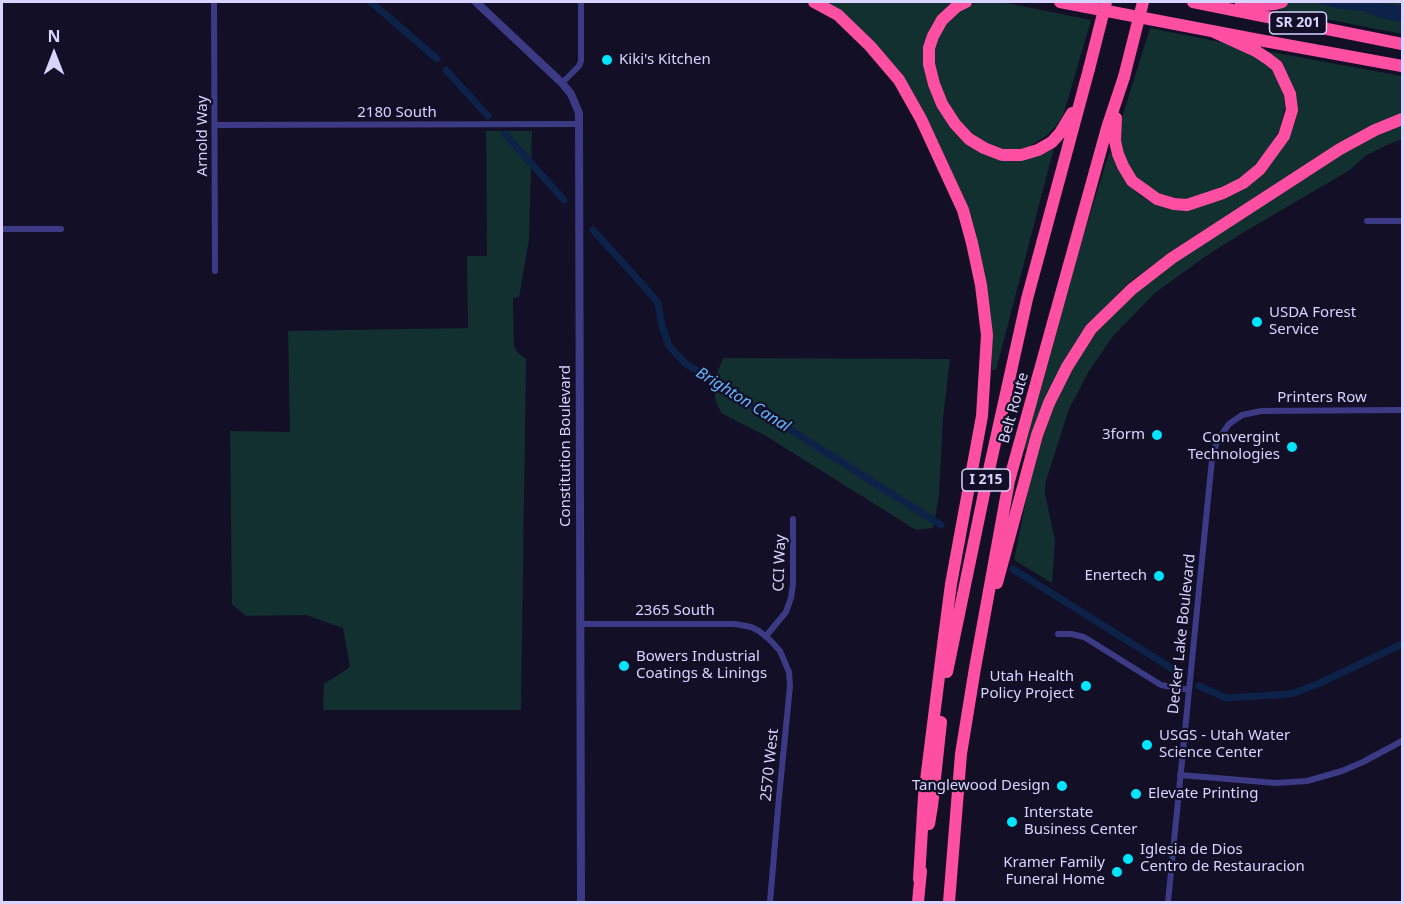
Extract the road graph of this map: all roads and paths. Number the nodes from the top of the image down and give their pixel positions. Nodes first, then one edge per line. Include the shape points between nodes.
1 (214, 2) edge
2 (476, 2) edge
3 (581, 2) edge
4 (814, 2) edge
5 (966, 2) edge
6 (1060, 2) edge
7 (1107, 2) edge
8 (1143, 2) edge
9 (1193, 2) edge
10 (1224, 2) edge
11 (1282, 2) edge
12 (1212, 31) junction
13 (1402, 44) edge
14 (1402, 66) edge
15 (562, 83) junction
16 (1084, 88) junction
17 (1118, 96) junction
18 (1402, 119) edge
19 (579, 124) junction
20 (215, 125) junction
21 (1367, 221) dead end
22 (1402, 221) edge
23 (2, 229) edge
24 (60, 229) dead end
25 (215, 270) dead end
26 (1402, 410) edge
27 (1242, 416) joint
28 (793, 519) dead end
29 (580, 624) junction
30 (1058, 634) dead end
31 (766, 636) junction
32 (975, 668) junction
33 (1189, 690) junction
34 (1402, 741) edge
35 (1180, 775) junction
36 (919, 879) junction
37 (581, 903) edge
38 (770, 903) edge
39 (918, 903) edge
40 (950, 903) edge
41 (1168, 903) edge

1 - 20 street, Arnold Way
2 - 15 street, Constitution Boulevard
3 - 15 street via 581,61
4 - 36 highway via 838,15 870,46 899,80 921,118 963,210 981,285 987,335 982,416 941,657 924,796
5 - 16 highway via 942,20 929,48 929,64 942,104 969,139 1002,155 1038,150 1060,134
6 - 12 highway, SR 201
7 - 16 highway, Belt Route / I 215, bridge
8 - 17 highway, Belt Route / I 215, bridge
9 - 13 highway, SR 201
10 - 11 highway via 1253,6
12 - 14 highway, SR 201
12 - 17 highway via 1256,51 1277,66 1290,94 1292,110 1284,136 1260,169 1243,183 1187,205 1158,199 1132,181 1115,141
15 - 19 street, Constitution Boulevard via 576,104
16 - 36 highway, Belt Route / I 215 via 1027,299 947,667 932,806
17 - 32 highway, Belt Route / I 215 via 1009,481
18 - 32 highway via 1340,149 1172,258 1132,289 1091,329 1067,367 1037,435
19 - 20 street, 2180 South
19 - 29 street, Constitution Boulevard
20 - 25 street, Arnold Way
21 - 22 street
23 - 24 street
26 - 27 street, Printers Row via 1265,410
27 - 33 street, Decker Lake Boulevard via 1224,431 1212,460
28 - 31 street, CCI Way via 791,598 786,612
29 - 31 street, 2365 South via 728,623 751,627
29 - 37 street, Constitution Boulevard
30 - 33 street via 1084,637 1161,684
31 - 38 street, 2570 West via 784,658 790,687
32 - 40 highway, Belt Route / I 215 via 962,754
33 - 35 street, Decker Lake Boulevard
34 - 35 street via 1342,771 1307,781 1261,783
35 - 41 street, Decker Lake Boulevard
36 - 39 highway, Belt Route / I 215

